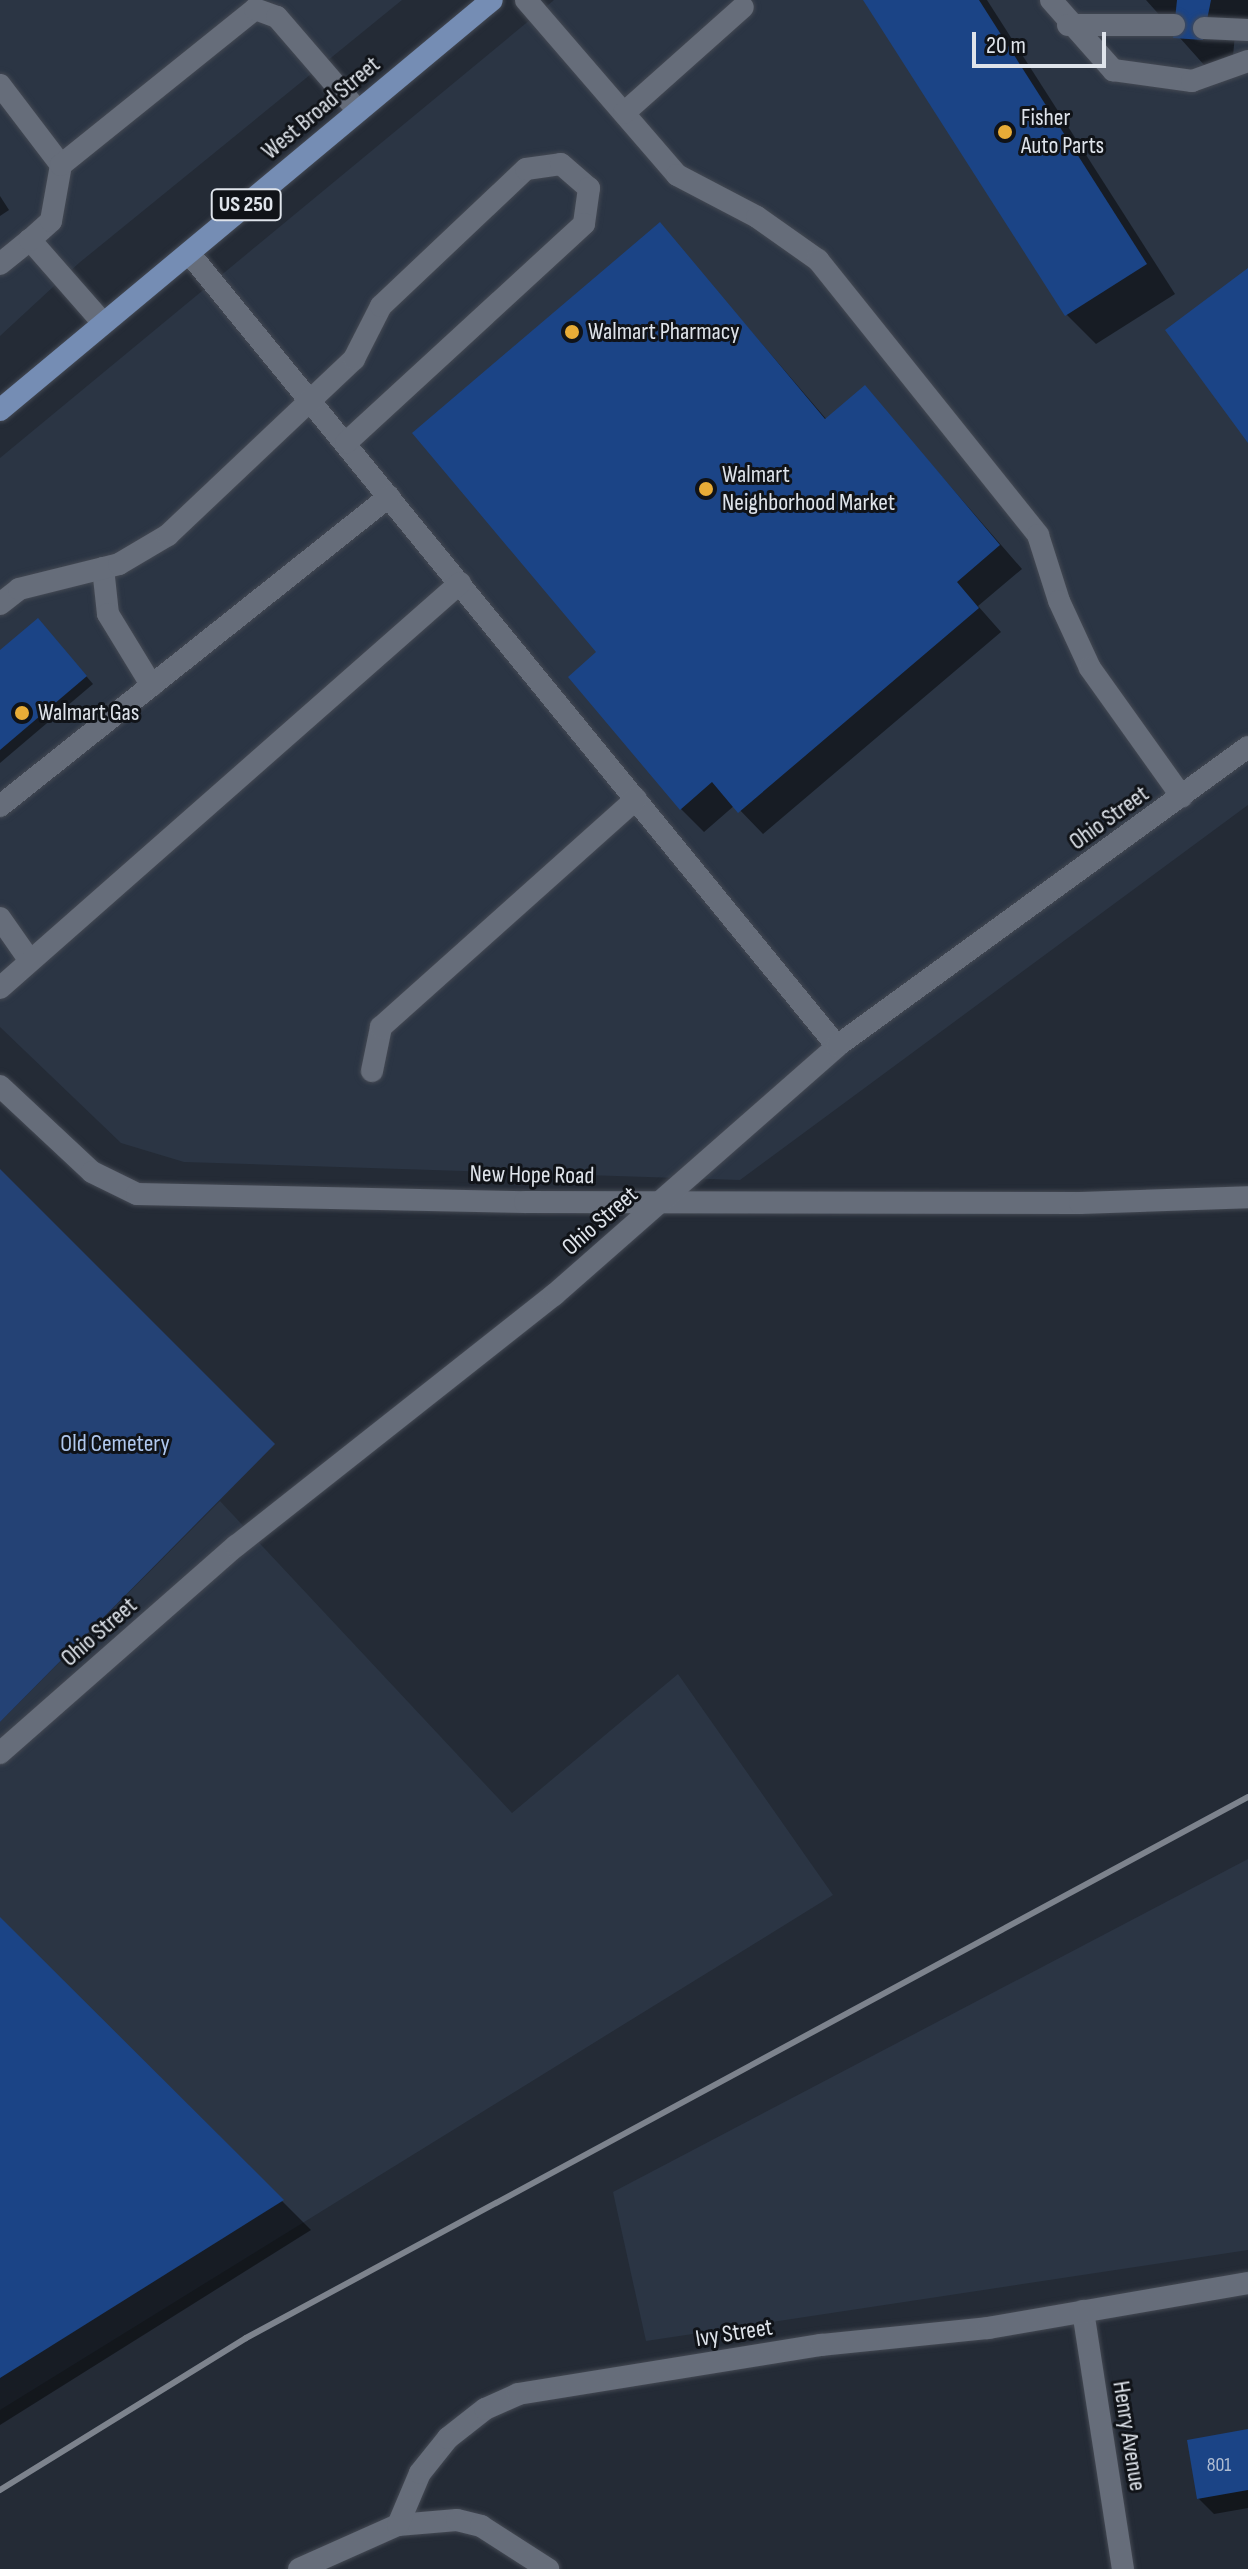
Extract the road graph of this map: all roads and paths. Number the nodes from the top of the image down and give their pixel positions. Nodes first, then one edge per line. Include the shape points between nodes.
1 (492, 0) edge
2 (526, 0) edge
3 (1051, 0) edge
4 (743, 7) dead end
5 (1068, 25) junction
6 (1174, 25) dead end
7 (1204, 28) dead end
8 (1248, 30) edge
9 (1248, 61) edge
10 (0, 85) edge
11 (358, 111) junction
12 (624, 113) junction
13 (61, 165) junction
14 (30, 240) junction
15 (189, 253) junction
16 (0, 264) edge
17 (103, 323) junction
18 (311, 400) junction
19 (0, 410) edge
20 (346, 443) junction
21 (389, 497) junction
22 (103, 568) junction
23 (460, 583) junction
24 (0, 604) edge
25 (152, 686) junction
26 (1248, 747) edge
27 (1182, 797) junction
28 (636, 799) junction
29 (0, 806) edge
30 (0, 918) edge
31 (30, 961) junction
32 (0, 988) edge
33 (837, 1046) junction
34 (372, 1071) dead end
35 (0, 1086) edge
36 (1248, 1197) edge
37 (662, 1202) junction
38 (0, 1753) edge
39 (1248, 2283) edge
40 (1083, 2311) junction
41 (398, 2525) junction
42 (299, 2569) edge
43 (548, 2569) edge
44 (1123, 2569) edge

1 - 11 main road, West Broad Street / US 250
2 - 12 street
3 - 5 street
4 - 12 street
5 - 6 street
5 - 9 street via 1113,70 1192,81
7 - 8 street
10 - 13 street
11 - 13 street via 277,17 255,9
11 - 15 main road, West Broad Street / US 250
12 - 27 street via 677,175 757,217 818,260 1038,535 1059,601 1090,668
13 - 14 street via 51,221
14 - 16 street
14 - 17 street
15 - 17 main road, West Broad Street / US 250
15 - 18 street
17 - 19 main road, West Broad Street / US 250
18 - 20 street
18 - 20 street via 354,359 381,306 526,169 561,164 589,188 584,224
18 - 22 street via 168,535
20 - 21 street
21 - 23 street
21 - 25 street
22 - 24 street via 19,589
22 - 25 street via 108,614
23 - 28 street
23 - 31 street
25 - 29 street
26 - 27 street, Ohio Street
27 - 33 street, Ohio Street
28 - 33 street
28 - 34 street via 381,1027
30 - 31 street
31 - 32 street
33 - 37 street, Ohio Street
35 - 37 street, New Hope Road via 92,1172 137,1194
36 - 37 street, New Hope Road via 1080,1203
37 - 38 street, Ohio Street via 554,1295 236,1546
39 - 40 street, Ivy Street
40 - 41 street, Ivy Street via 988,2328 821,2345 518,2394 485,2409 448,2438 420,2473
40 - 44 street, Henry Avenue
41 - 42 street
41 - 43 street via 457,2520 481,2526

